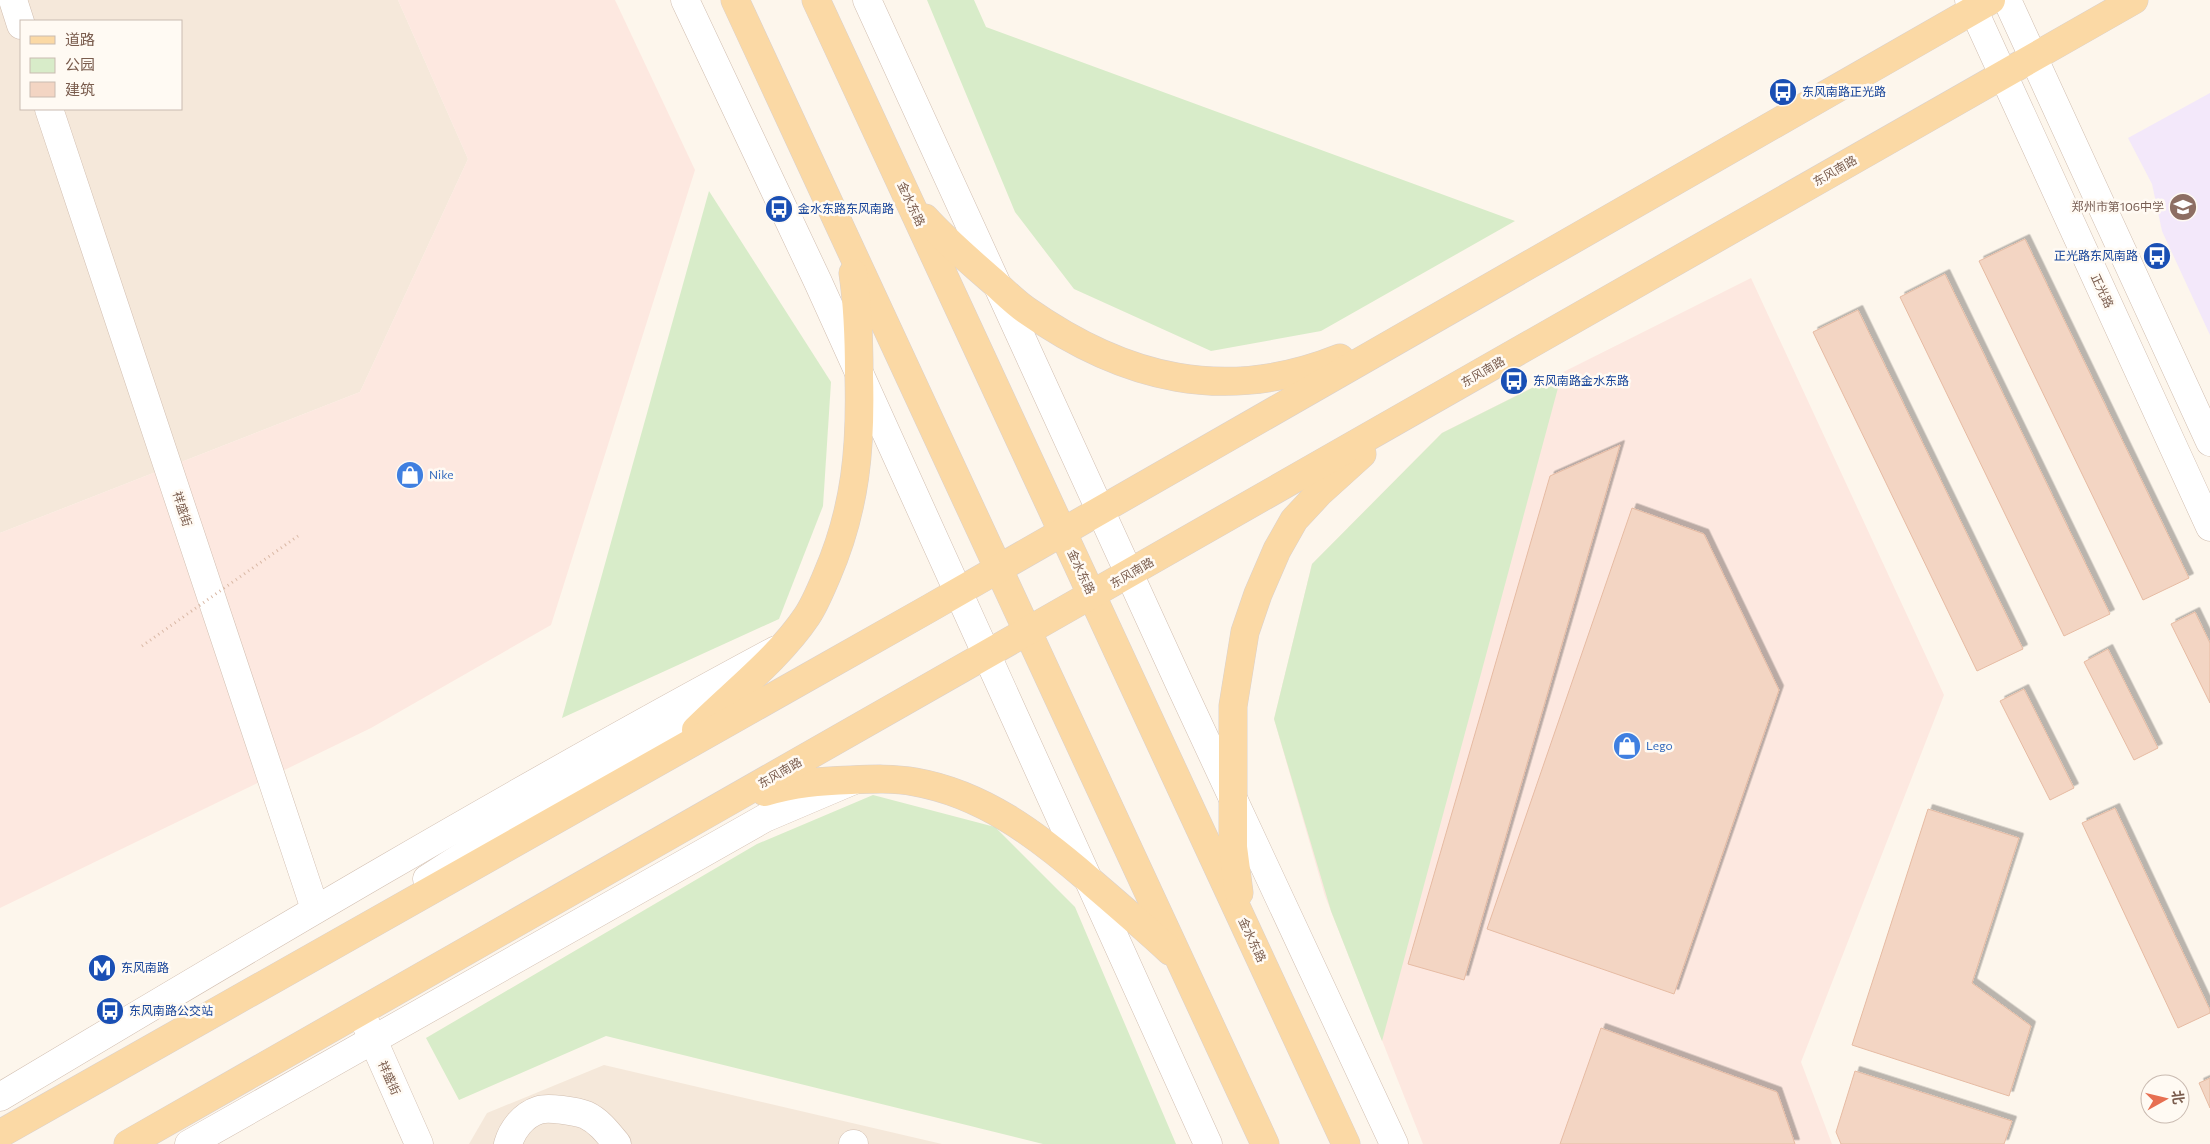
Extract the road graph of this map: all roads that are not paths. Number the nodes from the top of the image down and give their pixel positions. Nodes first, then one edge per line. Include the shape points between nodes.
1 (13, 0) edge
2 (685, 0) edge
3 (736, 0) edge
4 (816, 0) edge
5 (867, 0) edge
6 (2007, 0) edge
7 (2134, 0) edge
8 (1977, 3) edge
9 (20, 22) edge
10 (2033, 58) junction
11 (2003, 75) junction
12 (49, 110) edge
13 (909, 200) junction
14 (850, 247) junction
15 (998, 285) junction
16 (1429, 322) junction
17 (859, 373) junction
18 (1401, 419) junction
19 (2210, 442) edge
20 (1101, 510) junction
21 (2210, 527) edge
22 (1063, 532) junction
23 (998, 569) junction
24 (1130, 574) junction
25 (958, 592) junction
26 (1092, 595) junction
27 (1028, 632) junction
28 (784, 646) junction
29 (852, 652) junction
30 (986, 655) junction
31 (716, 709) junction
32 (670, 755) junction
33 (855, 780) junction
34 (1234, 800) junction
35 (723, 805) junction
36 (1087, 878) junction
37 (315, 909) junction
38 (1242, 919) junction
39 (1180, 961) junction
40 (360, 1012) junction
41 (373, 1040) junction
42 (0, 1097) edge
43 (0, 1133) edge
44 (128, 1144) edge
45 (189, 1144) edge
46 (418, 1144) edge
47 (508, 1144) edge
48 (618, 1144) edge
49 (1208, 1144) edge
50 (1265, 1144) edge
51 (1346, 1144) edge
52 (1394, 1144) edge

1 - 9 street
2 - 17 street
3 - 14 main road
4 - 13 main road, 金水东路
5 - 15 street
6 - 10 street
7 - 10 main road, 东风南路
8 - 11 street, 正光路
8 - 16 main road
10 - 11 main road, 东风南路
10 - 19 street
11 - 18 main road, 东风南路
11 - 21 street, 正光路
12 - 37 street, 祥盛街
13 - 15 main road via 940,234
13 - 22 main road, 金水东路
14 - 17 main road via 857,301
14 - 23 main road
15 - 16 main road via 1024,309 1059,332 1122,363 1161,375 1195,380 1235,381 1309,370
15 - 20 street
16 - 20 main road
17 - 25 street
17 - 28 main road via 860,441 849,512 820,592
18 - 24 main road, 东风南路
18 - 34 main road via 1320,492 1294,520 1277,550 1245,632 1239,665 1233,706
20 - 22 main road
20 - 24 street
22 - 23 main road
22 - 26 main road, 金水东路
23 - 25 main road
23 - 27 main road
24 - 26 main road, 东风南路
24 - 34 street
25 - 29 main road
25 - 30 street
26 - 27 main road, 东风南路
26 - 38 main road, 金水东路
27 - 30 main road, 东风南路
27 - 39 main road
28 - 31 main road
28 - 37 street via 643,721
29 - 31 street
29 - 32 main road
30 - 35 main road, 东风南路
30 - 36 street
31 - 32 main road
31 - 43 street via 486,841 420,884
32 - 43 main road
33 - 35 main road via 789,784
33 - 36 main road via 915,782 982,804 1018,824
33 - 41 street via 765,818
34 - 38 main road via 1233,847
34 - 52 street
35 - 40 main road, 东风南路
36 - 39 main road
36 - 49 street
37 - 42 street
38 - 51 main road, 金水东路
39 - 50 main road
40 - 41 street, 祥盛街
40 - 44 main road, 东风南路
41 - 45 street
41 - 46 street, 祥盛街
47 - 48 street via 513,1130 539,1110 586,1115 602,1126

